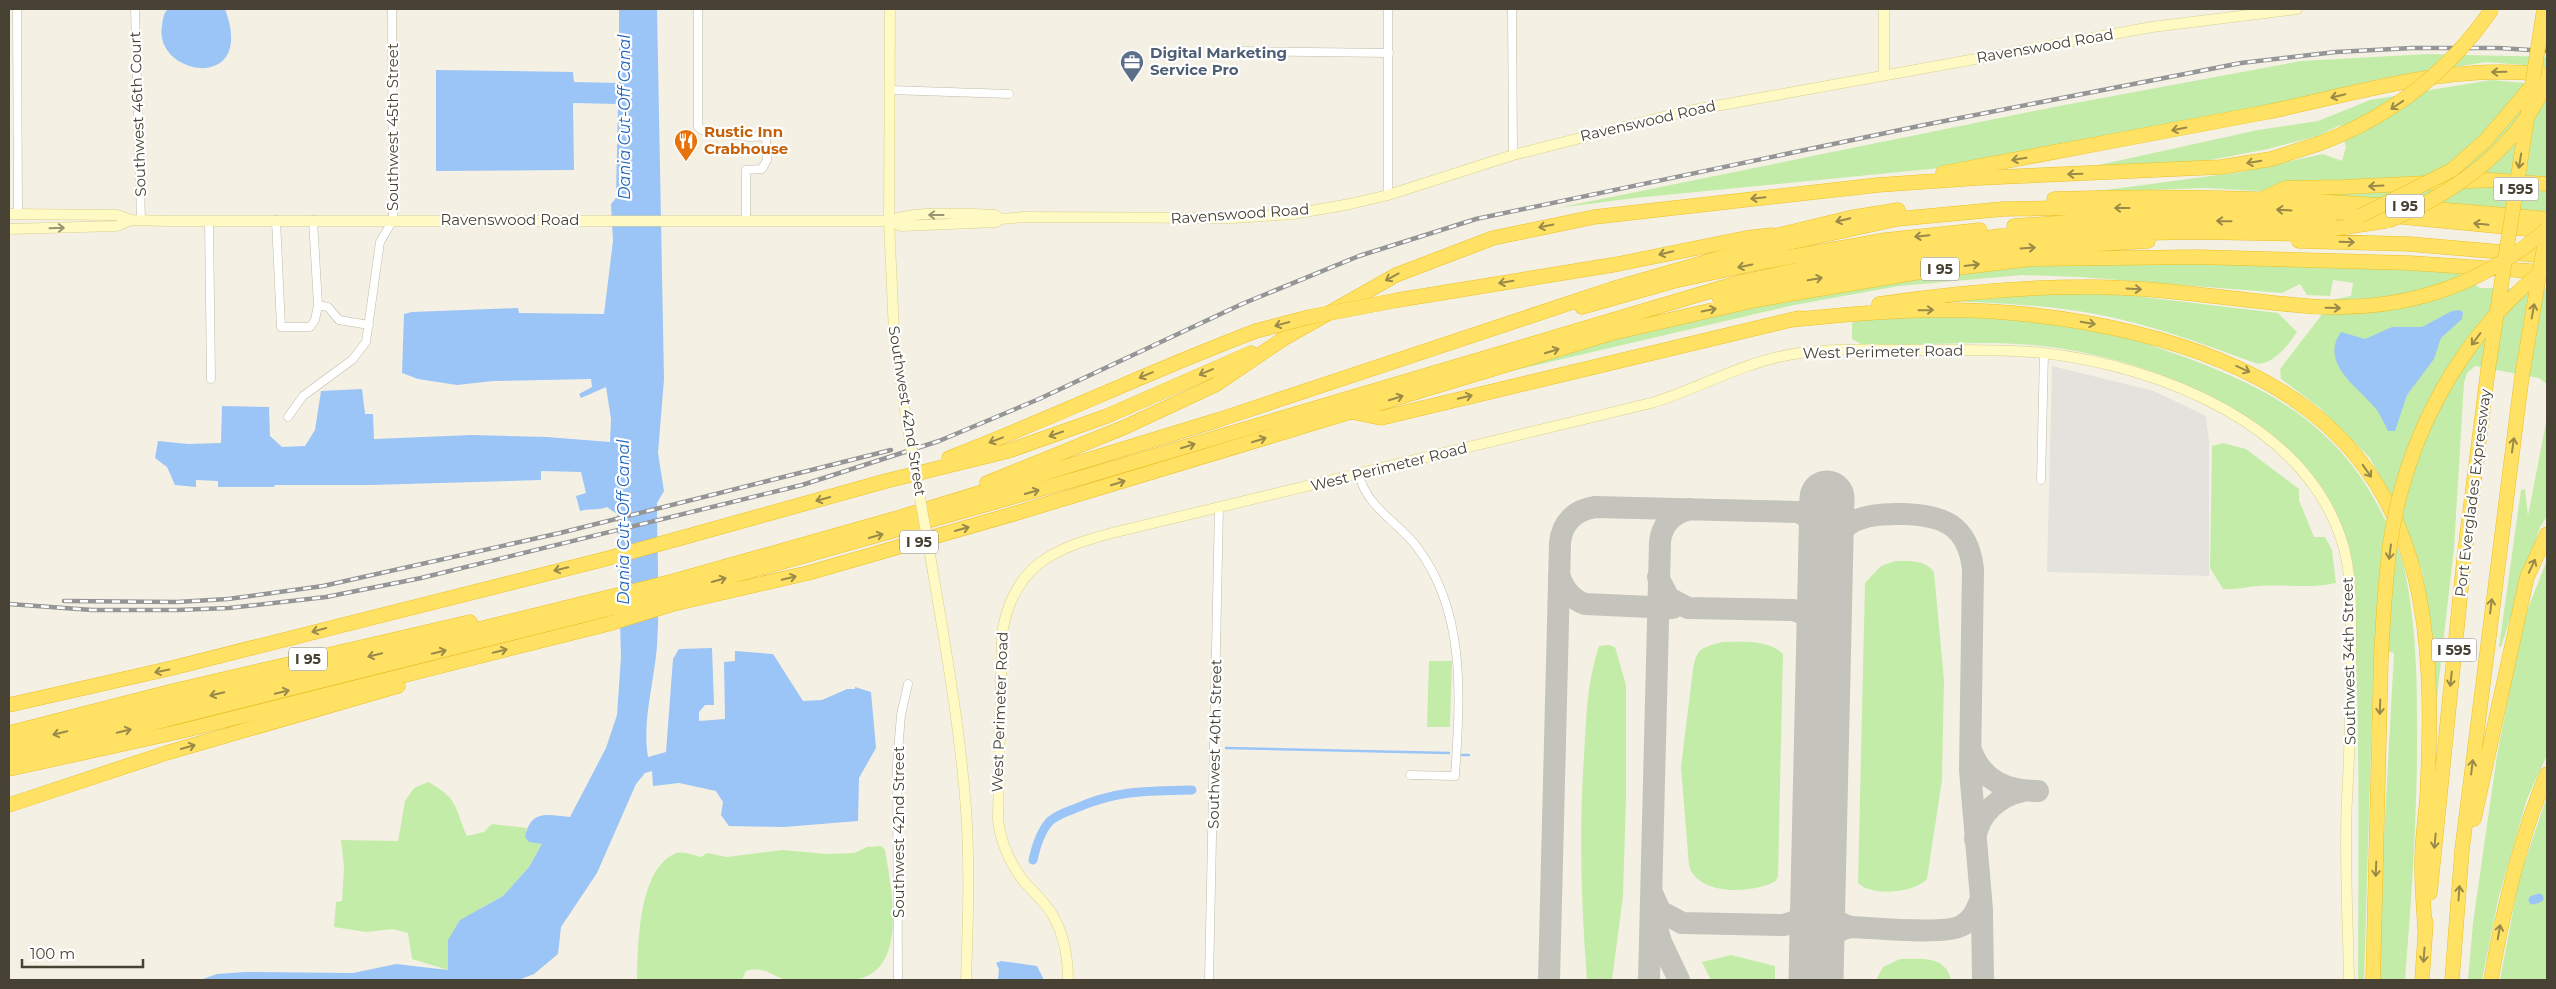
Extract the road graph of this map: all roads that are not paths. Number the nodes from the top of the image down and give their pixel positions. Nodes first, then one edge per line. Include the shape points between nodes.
1 (17, 9) edge
2 (135, 9) edge
3 (392, 9) edge
4 (698, 9) edge
5 (890, 9) edge
6 (1388, 9) edge
7 (1512, 9) edge
8 (1884, 9) edge
9 (2296, 9) edge
10 (2492, 9) edge
11 (2544, 9) edge
12 (2547, 49) edge
13 (1238, 51) dead end
14 (1389, 53) junction
15 (1884, 74) junction
16 (2547, 76) edge
17 (2547, 81) edge
18 (890, 90) junction
19 (1009, 94) dead end
20 (1513, 155) junction
21 (2547, 184) edge
22 (1878, 185) junction
23 (1388, 195) junction
24 (2263, 198) junction
25 (14, 214) edge
26 (136, 220) junction
27 (276, 220) junction
28 (313, 220) junction
29 (392, 220) junction
30 (746, 220) junction
31 (2547, 220) edge
32 (209, 221) junction
33 (889, 221) junction
34 (9, 229) edge
35 (2547, 230) edge
36 (1783, 234) junction
37 (2547, 256) edge
38 (2547, 267) edge
39 (2547, 272) edge
40 (318, 306) junction
41 (1553, 308) junction
42 (1629, 314) junction
43 (1790, 320) junction
44 (368, 325) junction
45 (1284, 339) junction
46 (2044, 353) junction
47 (210, 379) dead end
48 (2180, 389) joint
49 (1349, 412) junction
50 (288, 417) dead end
51 (1359, 474) junction
52 (2041, 480) dead end
53 (886, 481) junction
54 (975, 488) junction
55 (1219, 508) junction
56 (2547, 534) edge
57 (673, 588) junction
58 (609, 605) junction
59 (418, 672) junction
60 (908, 684) dead end
61 (9, 705) edge
62 (9, 733) edge
63 (9, 745) edge
64 (9, 759) edge
65 (9, 769) edge
66 (2547, 774) edge
67 (1410, 775) dead end
68 (9, 805) edge
69 (2462, 850) junction
70 (2426, 930) junction
71 (898, 980) edge
72 (966, 980) edge
73 (1068, 980) edge
74 (1209, 980) edge
75 (2348, 980) edge
76 (2372, 980) edge
77 (2422, 980) edge
78 (2452, 980) edge
79 (2490, 980) edge

1 - 25 street
2 - 26 street, Southwest 46th Court
3 - 29 street, Southwest 45th Street
4 - 30 street via 698,128 750,137 766,136 767,160 762,169 746,170
5 - 18 street, Southwest 42nd Street
6 - 14 street
7 - 20 street
8 - 15 street
9 - 15 street, Ravenswood Road via 2152,27
10 -> 22 highway, bridge via 2465,45 2410,96 2377,118 2318,144 2271,159 2222,167
11 -> 70 highway, Port Everglades Expressway / I 595, bridge via 2488,370 2462,576
12 -> 41 highway, bridge via 2531,87 2486,140 2452,170 2360,216 2296,222 2086,221 1896,239 1674,281 1588,306
13 - 14 street
14 - 23 street
15 - 20 street, Ravenswood Road via 1683,112
16 -> 22 highway via 2486,72 2423,79 2087,148
17 - 42 highway, bridge via 2507,143 2471,176 2388,221 2300,234 2198,232 2000,236 1835,262 1741,282
18 - 19 street
18 - 33 street, Southwest 42nd Street
20 - 23 street, Ravenswood Road
21 -> 24 highway via 2490,180 2296,187
22 -> 45 highway via 1594,217 1493,238 1396,275
23 - 33 street, Ravenswood Road via 1293,214 1233,218 1001,219 996,222 902,226
24 - 31 highway, I 95 via 2422,207
24 -> 36 highway, I 95 via 2081,198 1962,204 1876,214
25 - 26 street, Ravenswood Road via 117,215
26 - 32 street, Ravenswood Road
34 -> 26 street, Ravenswood Road via 117,226
27 - 28 street, Ravenswood Road
27 - 32 street, Ravenswood Road
27 - 40 street via 281,327 310,327
28 - 29 street, Ravenswood Road
28 - 40 street
29 - 30 street, Ravenswood Road
29 - 44 street, Southwest 45th Street via 380,242
30 - 33 street, Ravenswood Road
32 - 47 street
33 - 72 street, Southwest 42nd Street, bridge via 894,332 957,720 966,810
35 -> 41 highway via 2372,214 2263,209 2002,209 1898,219 1733,255
43 -> 35 highway, bridge via 1913,299 1988,291 2065,288 2160,290 2318,307 2393,304 2466,282 2489,271
69 -> 35 highway, I 595, bridge via 2522,376
36 -> 53 highway, bridge via 1398,300 1256,331 1197,353 1003,437
36 - 54 highway, I 95 via 1620,279 1205,417
42 -> 37 highway via 1817,278 1997,250 2199,237 2409,244
38 -> 76 highway, bridge via 2514,295 2477,338 2443,387 2419,437 2403,483 2390,543 2381,658
49 -> 39 highway, I 95 via 1612,333 1686,315 1756,300 1973,265 2041,259 2197,257 2410,263
40 - 44 street via 328,307 339,320
41 - 57 highway via 1218,420
57 -> 42 highway via 1080,478
49 -> 43 highway via 1381,418
43 -> 70 highway via 1944,310 2021,313 2100,325 2168,341 2228,362 2287,393 2322,420 2358,458 2388,504 2404,538 2418,590 2427,674 2428,773 2422,868
44 - 50 street, Southwest 45th Street via 366,342 352,360 303,396
45 -> 53 highway via 1064,432
45 - 54 highway via 1215,385 1170,407
46 - 48 street, West Perimeter Road via 2114,366
46 - 51 street, West Perimeter Road via 1855,349 1790,354 1734,369 1650,403
46 - 52 street
48 - 75 street, Southwest 34th Street via 2250,426 2295,460 2325,503 2344,549 2351,589
57 -> 49 highway, I 95 via 817,571 1078,496
51 - 55 street, West Perimeter Road
51 - 67 street via 1371,502 1399,526 1422,553 1450,612 1458,665 1454,776
53 -> 61 highway via 609,558 172,668
54 - 57 highway, I 95
55 - 73 street, West Perimeter Road via 1112,533 1060,549 1026,577 1016,591 1006,617 1001,642 999,828 1013,864 1055,919 1066,950
55 - 74 street, Southwest 40th Street
69 -> 56 highway via 2472,826 2527,577
57 - 58 highway, I 95
57 - 58 highway, I 95
59 -> 58 highway, I 95
58 - 62 highway, I 95 via 173,690
58 -> 63 highway
64 -> 58 highway
59 - 65 highway, I 95 via 182,731
68 -> 59 highway via 166,753 398,686
60 - 71 street, Southwest 42nd Street via 900,715 897,764
79 -> 66 highway via 2503,909 2522,842
78 -> 69 highway, I 595
70 -> 77 highway, Port Everglades Expressway / I 595

